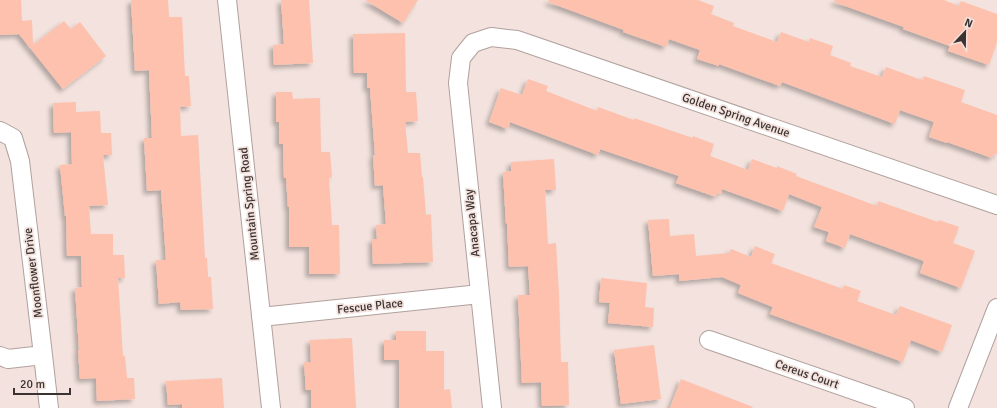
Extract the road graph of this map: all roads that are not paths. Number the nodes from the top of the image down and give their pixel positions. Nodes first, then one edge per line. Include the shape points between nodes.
1 (227, 0) edge
2 (473, 43) joint
3 (7, 135) edge
4 (997, 205) edge
5 (480, 294) junction
6 (997, 308) edge
7 (261, 317) junction
8 (709, 340) dead end
9 (44, 355) junction
10 (0, 356) edge
11 (49, 408) edge
12 (271, 408) edge
13 (492, 408) edge
14 (905, 408) edge
15 (958, 408) edge

1 - 7 street, Mountain Spring Road
2 - 4 street, Golden Spring Avenue via 491,37 517,40
2 - 5 street, Anacapa Way via 461,58 458,83
3 - 9 street, Moonflower Drive via 20,161
5 - 7 street, Fescue Place
5 - 13 street, Anacapa Way
6 - 15 street
7 - 12 street, Mountain Spring Road
8 - 14 street, Cereus Court
9 - 10 street via 8,359
9 - 11 street, Moonflower Drive

